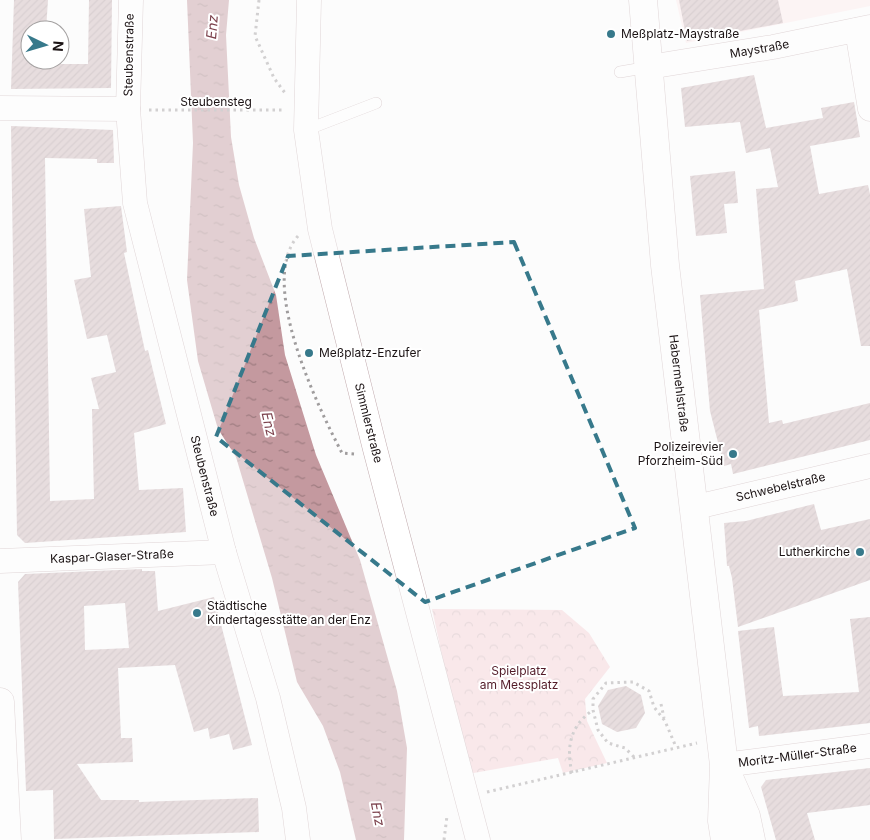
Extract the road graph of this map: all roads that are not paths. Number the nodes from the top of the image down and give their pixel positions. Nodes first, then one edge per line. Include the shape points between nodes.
1 (131, 0) edge
2 (309, 0) edge
3 (643, 0) edge
4 (863, 28) edge
5 (649, 67) junction
6 (620, 72) dead end
7 (376, 103) dead end
8 (0, 108) edge
9 (128, 109) junction
10 (870, 109) edge
11 (306, 119) junction
12 (870, 466) edge
13 (692, 508) junction
14 (224, 552) junction
15 (0, 562) edge
16 (0, 702) edge
17 (870, 746) edge
18 (722, 752) junction
19 (7, 840) edge
20 (298, 840) edge
21 (478, 840) edge
22 (725, 840) edge
23 (751, 840) edge

1 - 9 street, Steubenstraße
2 - 11 street, Simmlerstraße
3 - 5 main road, Habermehlstraße
4 - 5 street, Maystraße via 773,47
4 - 10 street
5 - 6 lane
5 - 13 main road, Habermehlstraße via 665,264
7 - 11 lane
8 - 9 street, Steubenstraße
9 - 14 street, Steubenstraße via 135,203
11 - 21 street, Simmlerstraße via 320,229
12 - 13 street, Schwebelstraße
13 - 18 main road, Habermehlstraße
14 - 15 street, Kaspar-Glaser-Straße
14 - 20 street, Steubenstraße via 268,698 294,808
16 - 19 main road
17 - 18 street, Moritz-Müller-Straße
18 - 22 main road, Habermehlstraße
18 - 23 main road, Habermehlstraße via 746,816

